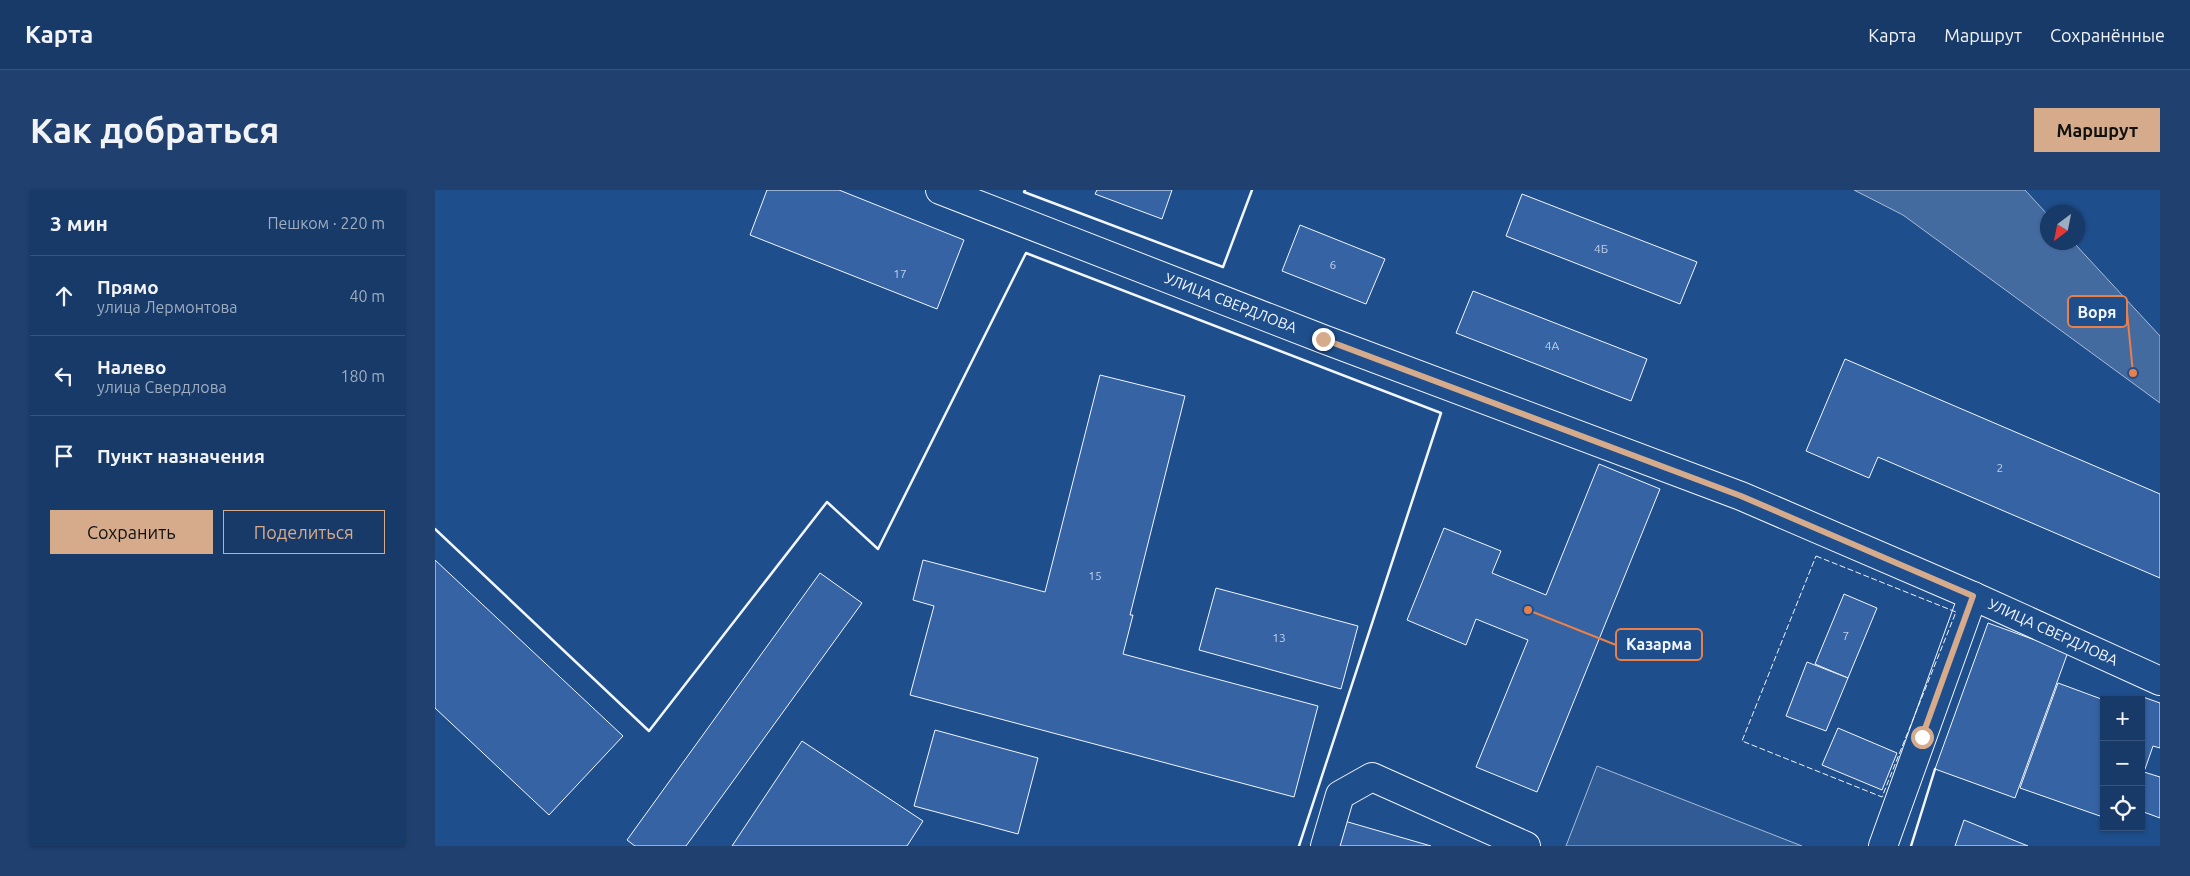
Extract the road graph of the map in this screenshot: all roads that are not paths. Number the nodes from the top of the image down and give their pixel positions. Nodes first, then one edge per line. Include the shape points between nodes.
1 (940, 190) edge
2 (1973, 596) junction
3 (2160, 681) edge
4 (1325, 846) edge
5 (1526, 846) edge
6 (1883, 846) edge

1 - 2 street, УЛИЦА СВЕРДЛОВА via 1323,339 1741,496
2 - 3 street, УЛИЦА СВЕРДЛОВА
2 - 6 street via 1915,734
4 - 5 street via 1340,795 1372,777

